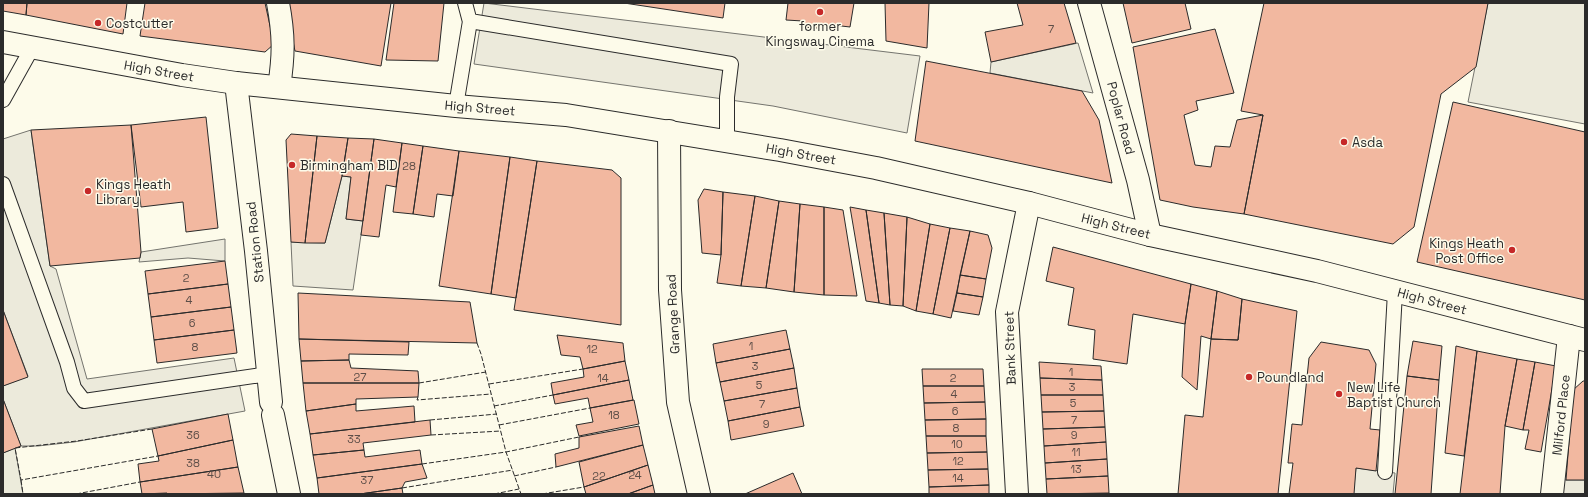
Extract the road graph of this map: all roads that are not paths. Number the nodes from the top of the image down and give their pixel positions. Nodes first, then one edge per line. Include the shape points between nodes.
1 (278, 3) edge
2 (465, 3) edge
3 (1089, 3) edge
4 (470, 22) junction
5 (3, 42) edge
6 (32, 48) junction
7 (236, 83) junction
8 (279, 87) junction
9 (3, 100) edge
10 (456, 106) junction
11 (669, 131) junction
12 (727, 141) junction
13 (3, 184) edge
14 (1029, 203) junction
15 (1150, 235) junction
16 (1395, 292) junction
17 (1577, 338) edge
18 (268, 374) junction
19 (1385, 472) dead end
20 (289, 494) edge
21 (699, 494) edge
22 (1017, 494) edge
23 (1552, 494) edge

1 - 8 main road via 284,50
2 - 4 lane
3 - 15 main road, Poplar Road via 1138,180
4 - 10 lane
4 - 12 lane via 731,64 726,97
5 - 6 main road, High Street
6 - 7 main road, High Street
6 - 9 lane
7 - 8 main road, High Street
7 - 18 main road, Station Road
8 - 10 main road, High Street
10 - 11 main road, High Street via 566,115
11 - 12 main road, High Street
11 - 21 main road, Grange Road via 670,290 678,402
12 - 14 main road, High Street via 876,168
13 - 18 lane via 74,388 84,401
14 - 15 main road, High Street
14 - 22 main road, Bank Street via 1007,312
15 - 16 main road, High Street via 1282,263
16 - 17 main road, High Street
16 - 19 lane
17 - 23 main road, Milford Place
18 - 20 main road, Station Road

